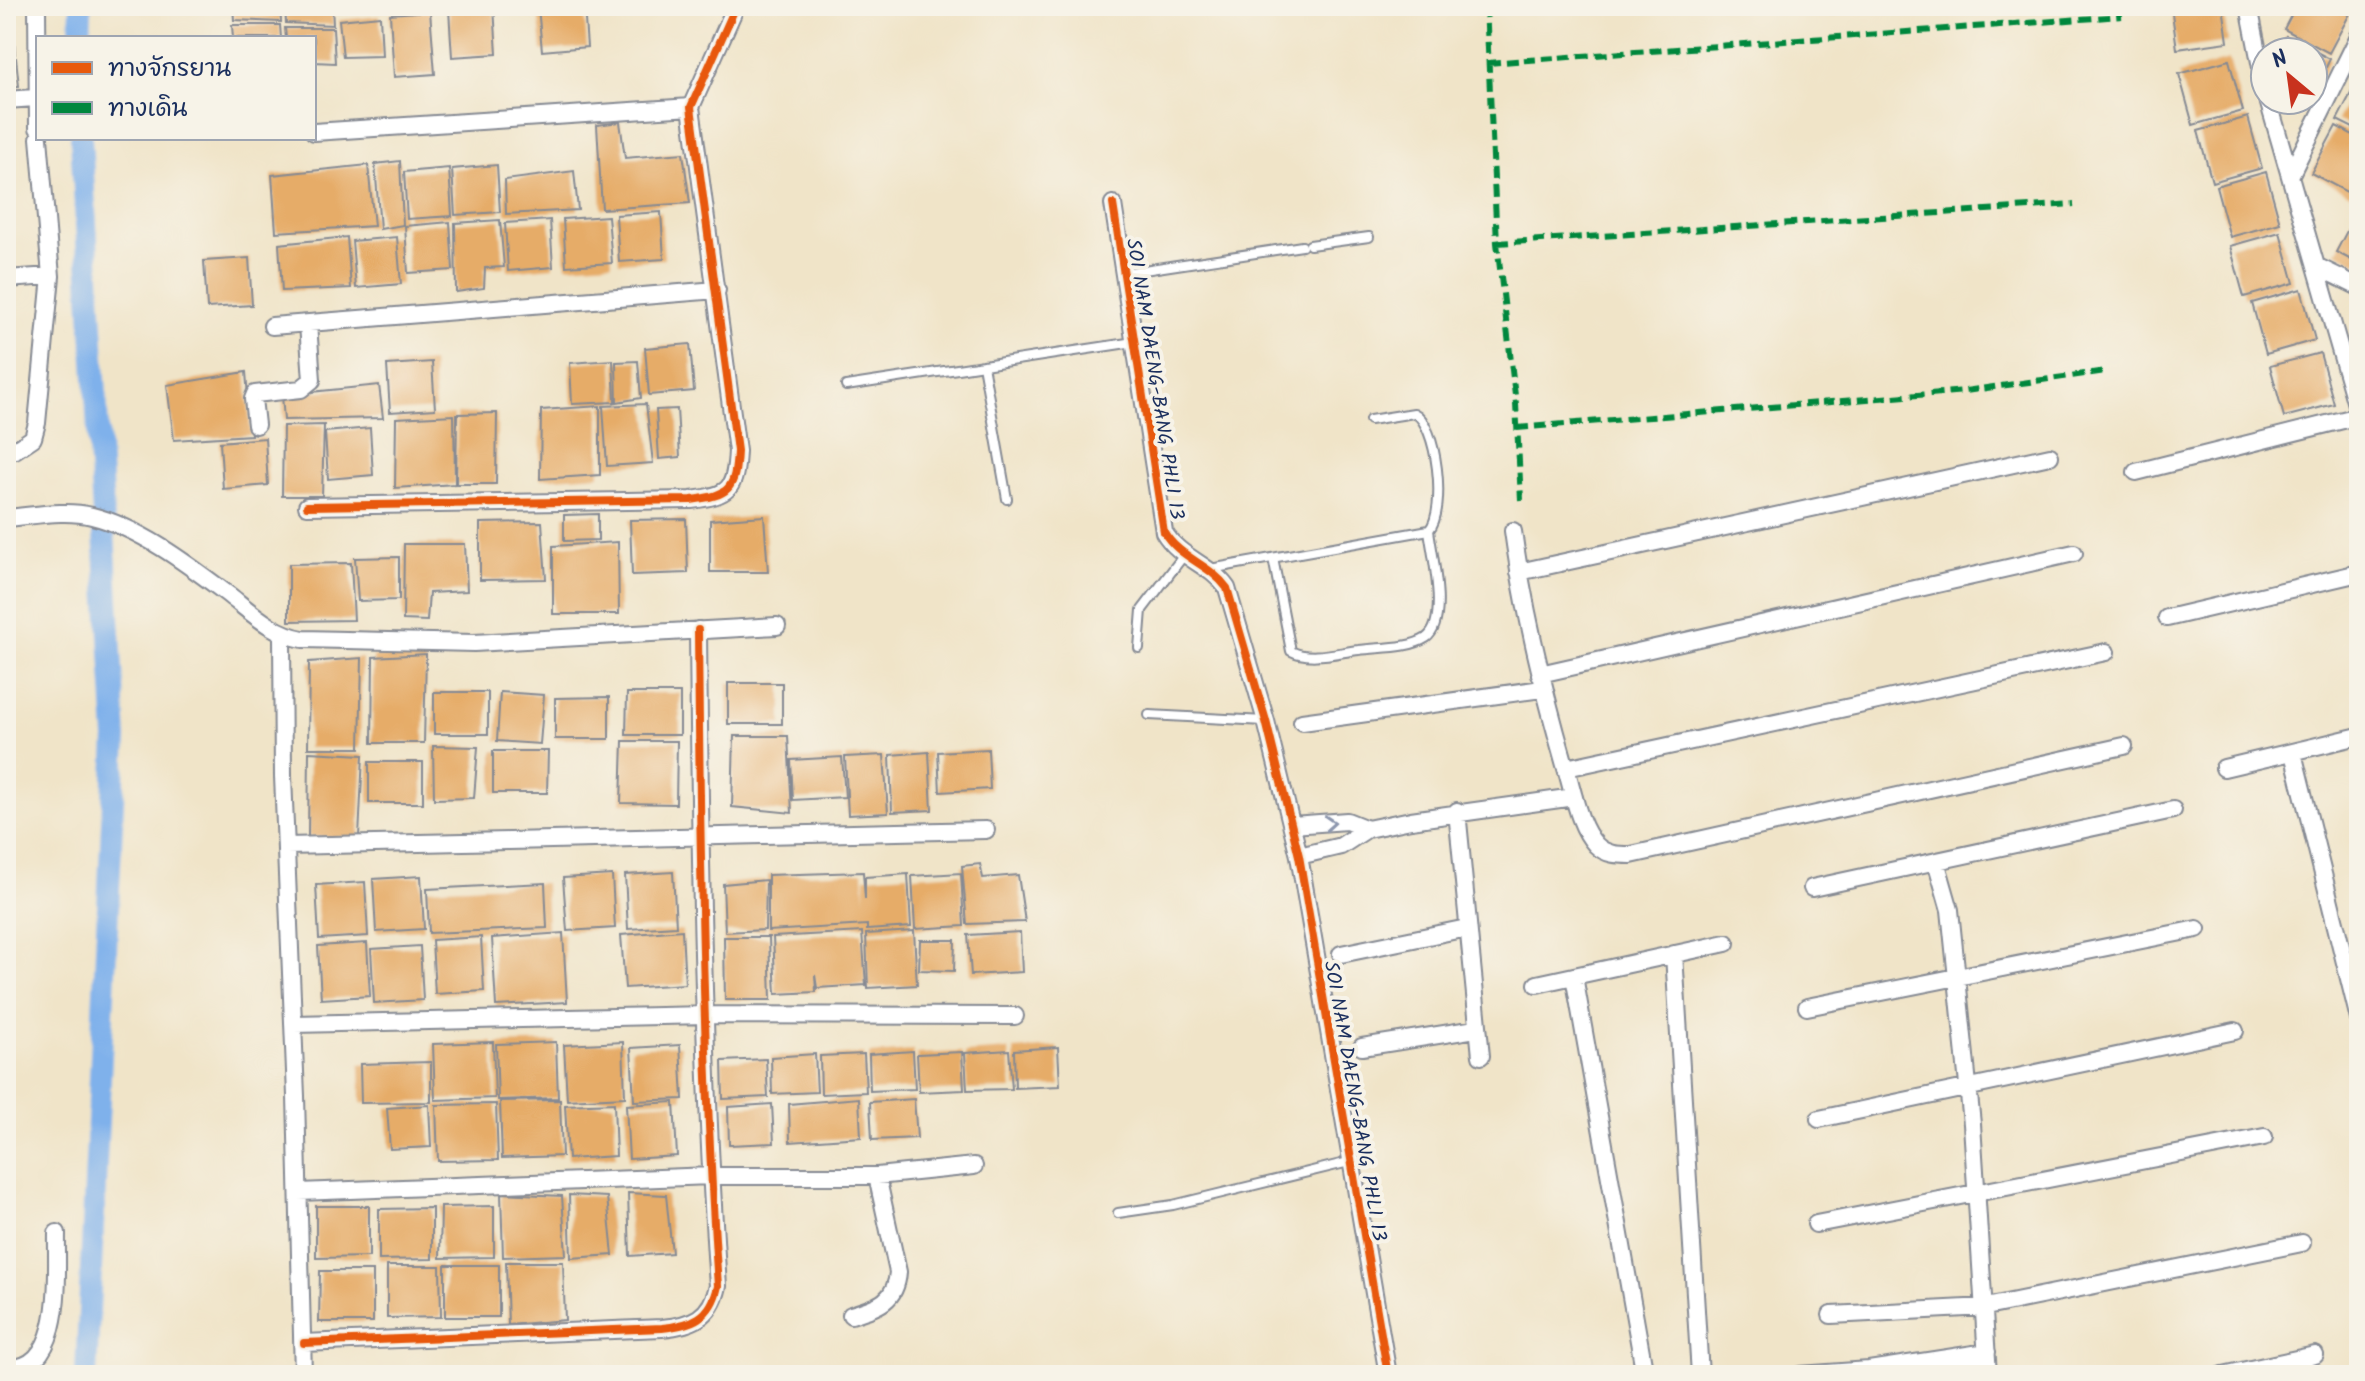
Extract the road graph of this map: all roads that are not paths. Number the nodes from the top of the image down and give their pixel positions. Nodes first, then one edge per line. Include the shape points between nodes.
1 (37, 6) edge
2 (736, 6) edge
3 (2249, 6) edge
4 (36, 36) edge
5 (2255, 36) edge
6 (2359, 36) edge
7 (36, 52) edge
8 (35, 98) junction
9 (6, 100) edge
10 (691, 107) junction
11 (36, 108) edge
12 (2273, 116) edge
13 (316, 132) edge
14 (39, 140) edge
15 (2290, 176) junction
16 (1113, 204) dead end
17 (1369, 237) dead end
18 (2316, 266) junction
19 (1124, 273) junction
20 (51, 276) junction
21 (6, 279) edge
22 (2359, 287) edge
23 (717, 290) junction
24 (308, 324) junction
25 (272, 326) dead end
26 (1134, 342) junction
27 (2359, 357) edge
28 (983, 365) junction
29 (2350, 374) junction
30 (846, 386) dead end
31 (2359, 416) edge
32 (1370, 420) dead end
33 (256, 425) dead end
34 (6, 451) edge
35 (2050, 456) dead end
36 (2136, 472) dead end
37 (1007, 499) dead end
38 (307, 506) dead end
39 (6, 518) edge
40 (1429, 530) junction
41 (1513, 531) dead end
42 (2074, 553) dead end
43 (1184, 555) junction
44 (1273, 558) junction
45 (1209, 570) junction
46 (1519, 572) junction
47 (2359, 573) edge
48 (2167, 618) dead end
49 (777, 626) dead end
50 (698, 630) junction
51 (282, 636) junction
52 (1139, 648) dead end
53 (2106, 652) dead end
54 (1541, 681) junction
55 (1149, 715) dead end
56 (1266, 721) junction
57 (1302, 722) dead end
58 (2359, 736) edge
59 (2124, 746) dead end
60 (2293, 753) junction
61 (1566, 768) junction
62 (2224, 768) dead end
63 (1574, 797) junction
64 (2173, 810) dead end
65 (1457, 811) junction
66 (1292, 825) junction
67 (1367, 829) junction
68 (986, 830) dead end
69 (700, 837) junction
70 (286, 846) junction
71 (1299, 856) junction
72 (1936, 861) junction
73 (1812, 888) dead end
74 (1467, 928) junction
75 (2197, 929) dead end
76 (1726, 943) dead end
77 (1341, 954) dead end
78 (1674, 954) junction
79 (1574, 976) junction
80 (1957, 979) junction
81 (1537, 984) dead end
82 (1807, 1007) dead end
83 (707, 1015) junction
84 (1015, 1016) dead end
85 (2359, 1019) edge
86 (294, 1024) junction
87 (1476, 1029) junction
88 (2235, 1031) dead end
89 (1362, 1047) dead end
90 (1481, 1056) dead end
91 (1968, 1086) junction
92 (1819, 1119) dead end
93 (2264, 1137) dead end
94 (1349, 1162) junction
95 (974, 1166) dead end
96 (711, 1176) junction
97 (877, 1176) junction
98 (299, 1192) junction
99 (1977, 1194) junction
100 (1118, 1213) dead end
101 (1816, 1224) dead end
102 (57, 1233) dead end
103 (2302, 1243) dead end
104 (1986, 1307) junction
105 (851, 1315) dead end
106 (1831, 1315) dead end
107 (304, 1343) junction
108 (1987, 1352) junction
109 (2315, 1355) dead end
110 (6, 1368) edge
111 (303, 1373) edge
112 (285, 1375) edge
113 (1388, 1375) edge
114 (1645, 1375) edge
115 (1700, 1375) edge
116 (1800, 1375) edge
117 (1988, 1375) edge
118 (2223, 1375) edge

1 - 4 street
2 - 10 street
3 - 5 street
6 - 15 street
7 - 8 street
8 - 9 street
8 - 11 street
10 - 13 street
10 - 23 street
12 - 15 street
14 - 20 street
15 - 18 street
16 - 19 street, SOI NAM DAENG-BANG PHLI 13
17 - 19 lane
18 - 22 street
18 - 29 street
19 - 26 street, SOI NAM DAENG-BANG PHLI 13
20 - 21 street
20 - 34 street via 37,423 33,438
23 - 24 street
23 - 38 street via 737,451 736,479 729,490 691,500
24 - 25 street
24 - 33 street via 312,380 301,389 255,394
26 - 28 lane
26 - 43 street, SOI NAM DAENG-BANG PHLI 13 via 1164,532
27 - 29 street
28 - 30 lane
28 - 37 lane
29 - 31 street
31 - 36 street
32 - 40 lane via 1414,413 1426,423 1441,496
35 - 46 street
39 - 51 street via 66,513 93,516 130,531 221,589
40 - 44 lane
40 - 44 lane via 1439,610 1432,632 1408,644 1308,656 1291,651
41 - 46 street
42 - 54 street
43 - 45 street, SOI NAM DAENG-BANG PHLI 13
43 - 52 lane via 1142,610
44 - 45 lane
45 - 56 street, SOI NAM DAENG-BANG PHLI 13 via 1227,588
46 - 54 street
47 - 48 street
49 - 50 street
50 - 51 street via 474,643 328,642
50 - 69 street
51 - 70 street
53 - 61 street
54 - 57 street via 1411,710
54 - 61 street
55 - 56 lane
56 - 66 street, SOI NAM DAENG-BANG PHLI 13
58 - 60 street
59 - 63 street via 1631,855 1598,847
60 - 62 street
60 - 85 street
61 - 63 street
63 - 65 street
64 - 72 street
65 - 67 street
65 - 74 street
66 -> 67 street via 1347,821
66 - 71 street, SOI NAM DAENG-BANG PHLI 13
67 - 71 street via 1341,846
68 - 69 street
69 - 70 street
69 - 83 street
70 - 86 street
71 - 94 street, SOI NAM DAENG-BANG PHLI 13
72 - 73 street
72 - 80 street via 1950,910
74 - 77 street
74 - 87 street
75 - 80 street
76 - 78 street
78 - 79 street
78 - 115 street
79 - 81 street
79 - 114 street
80 - 82 street
80 - 91 street
83 - 84 street
83 - 86 street
83 - 96 street
86 - 98 street
87 - 89 street
87 - 90 street
88 - 91 street
91 - 92 street
91 - 99 street
93 - 99 street
94 - 100 lane via 1173,1205
94 - 113 street, SOI NAM DAENG-BANG PHLI 13
95 - 97 street
96 - 97 street
96 - 98 street
96 - 107 street via 718,1286 707,1313 691,1325
97 - 105 street via 897,1288 880,1307
98 - 107 street
99 - 101 street
99 - 104 street
102 - 110 street via 55,1291 44,1351 30,1363
103 - 104 street
104 - 106 street
104 - 108 street
107 - 111 street
108 - 116 street
108 - 117 street
109 - 118 street
111 - 112 street

